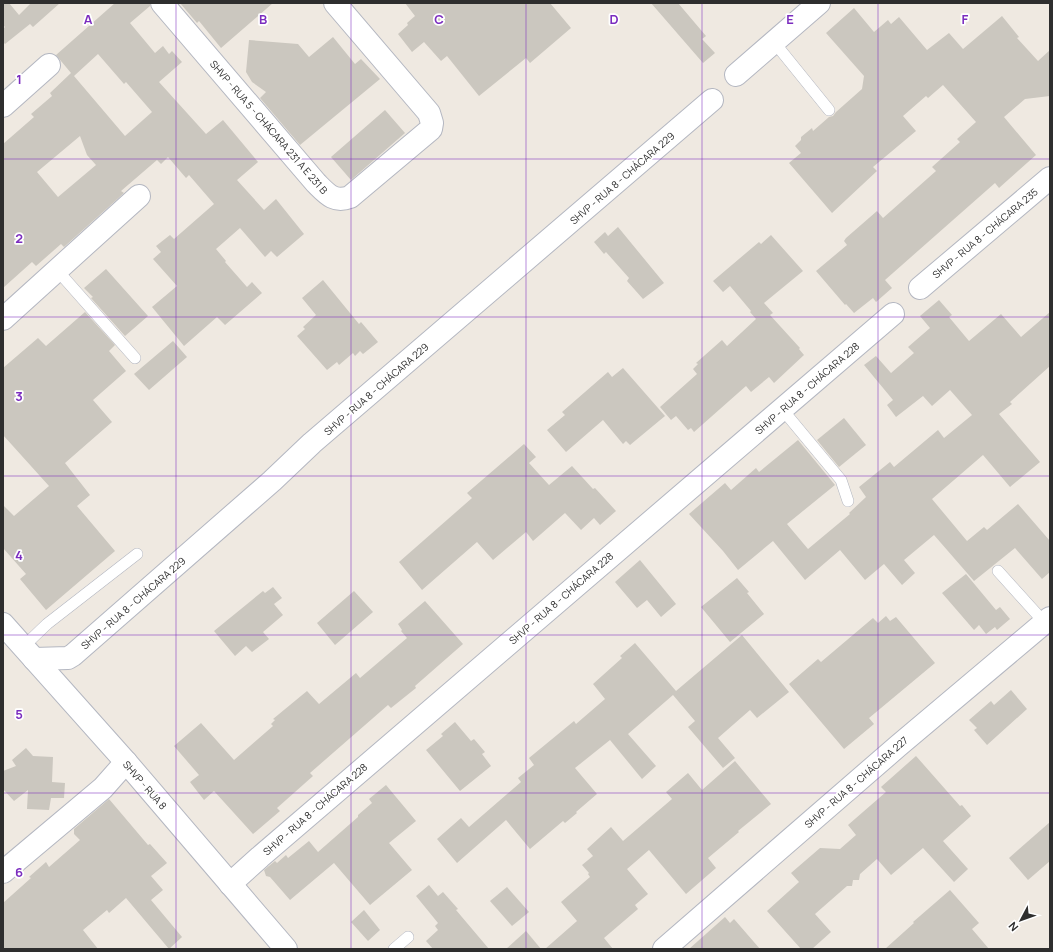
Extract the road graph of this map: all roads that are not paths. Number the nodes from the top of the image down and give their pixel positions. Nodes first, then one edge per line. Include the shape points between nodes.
1 (162, 3) edge
2 (335, 3) edge
3 (820, 3) edge
4 (774, 42) junction
5 (49, 65) dead end
6 (736, 76) dead end
7 (712, 100) dead end
8 (3, 106) edge
9 (829, 110) dead end
10 (1050, 178) edge
11 (139, 196) dead end
12 (57, 270) junction
13 (920, 288) dead end
14 (893, 314) dead end
15 (3, 319) edge
16 (135, 358) dead end
17 (782, 409) junction
18 (848, 501) dead end
19 (137, 554) dead end
20 (998, 571) dead end
21 (1047, 620) edge
22 (15, 642) edge
23 (126, 762) junction
24 (3, 872) edge
25 (230, 884) junction
26 (408, 937) dead end
27 (285, 949) edge
28 (394, 949) edge
29 (664, 949) edge

1 - 2 street, SHVP - RUA 5 - CHÁCARA 231 A E 231 B via 316,183 328,195 344,200 417,142 431,129 432,123 429,113
3 - 4 street
4 - 6 street
4 - 9 lane
5 - 8 street
7 - 22 street, SHVP - RUA 8 - CHÁCARA 229 via 312,443 73,655 68,658
10 - 13 street, SHVP - RUA 8 - CHÁCARA 235
11 - 12 street
12 - 15 street
12 - 16 lane
14 - 17 street, SHVP - RUA 8 - CHÁCARA 228
17 - 18 lane via 842,480
17 - 25 street, SHVP - RUA 8 - CHÁCARA 228
19 - 22 lane via 47,624
20 - 21 lane
21 - 29 street, SHVP - RUA 8 - CHÁCARA 227
22 - 23 street, SHVP - RUA 8
23 - 24 street via 103,788
23 - 25 street, SHVP - RUA 8
25 - 27 street, SHVP - RUA 8
26 - 28 lane

